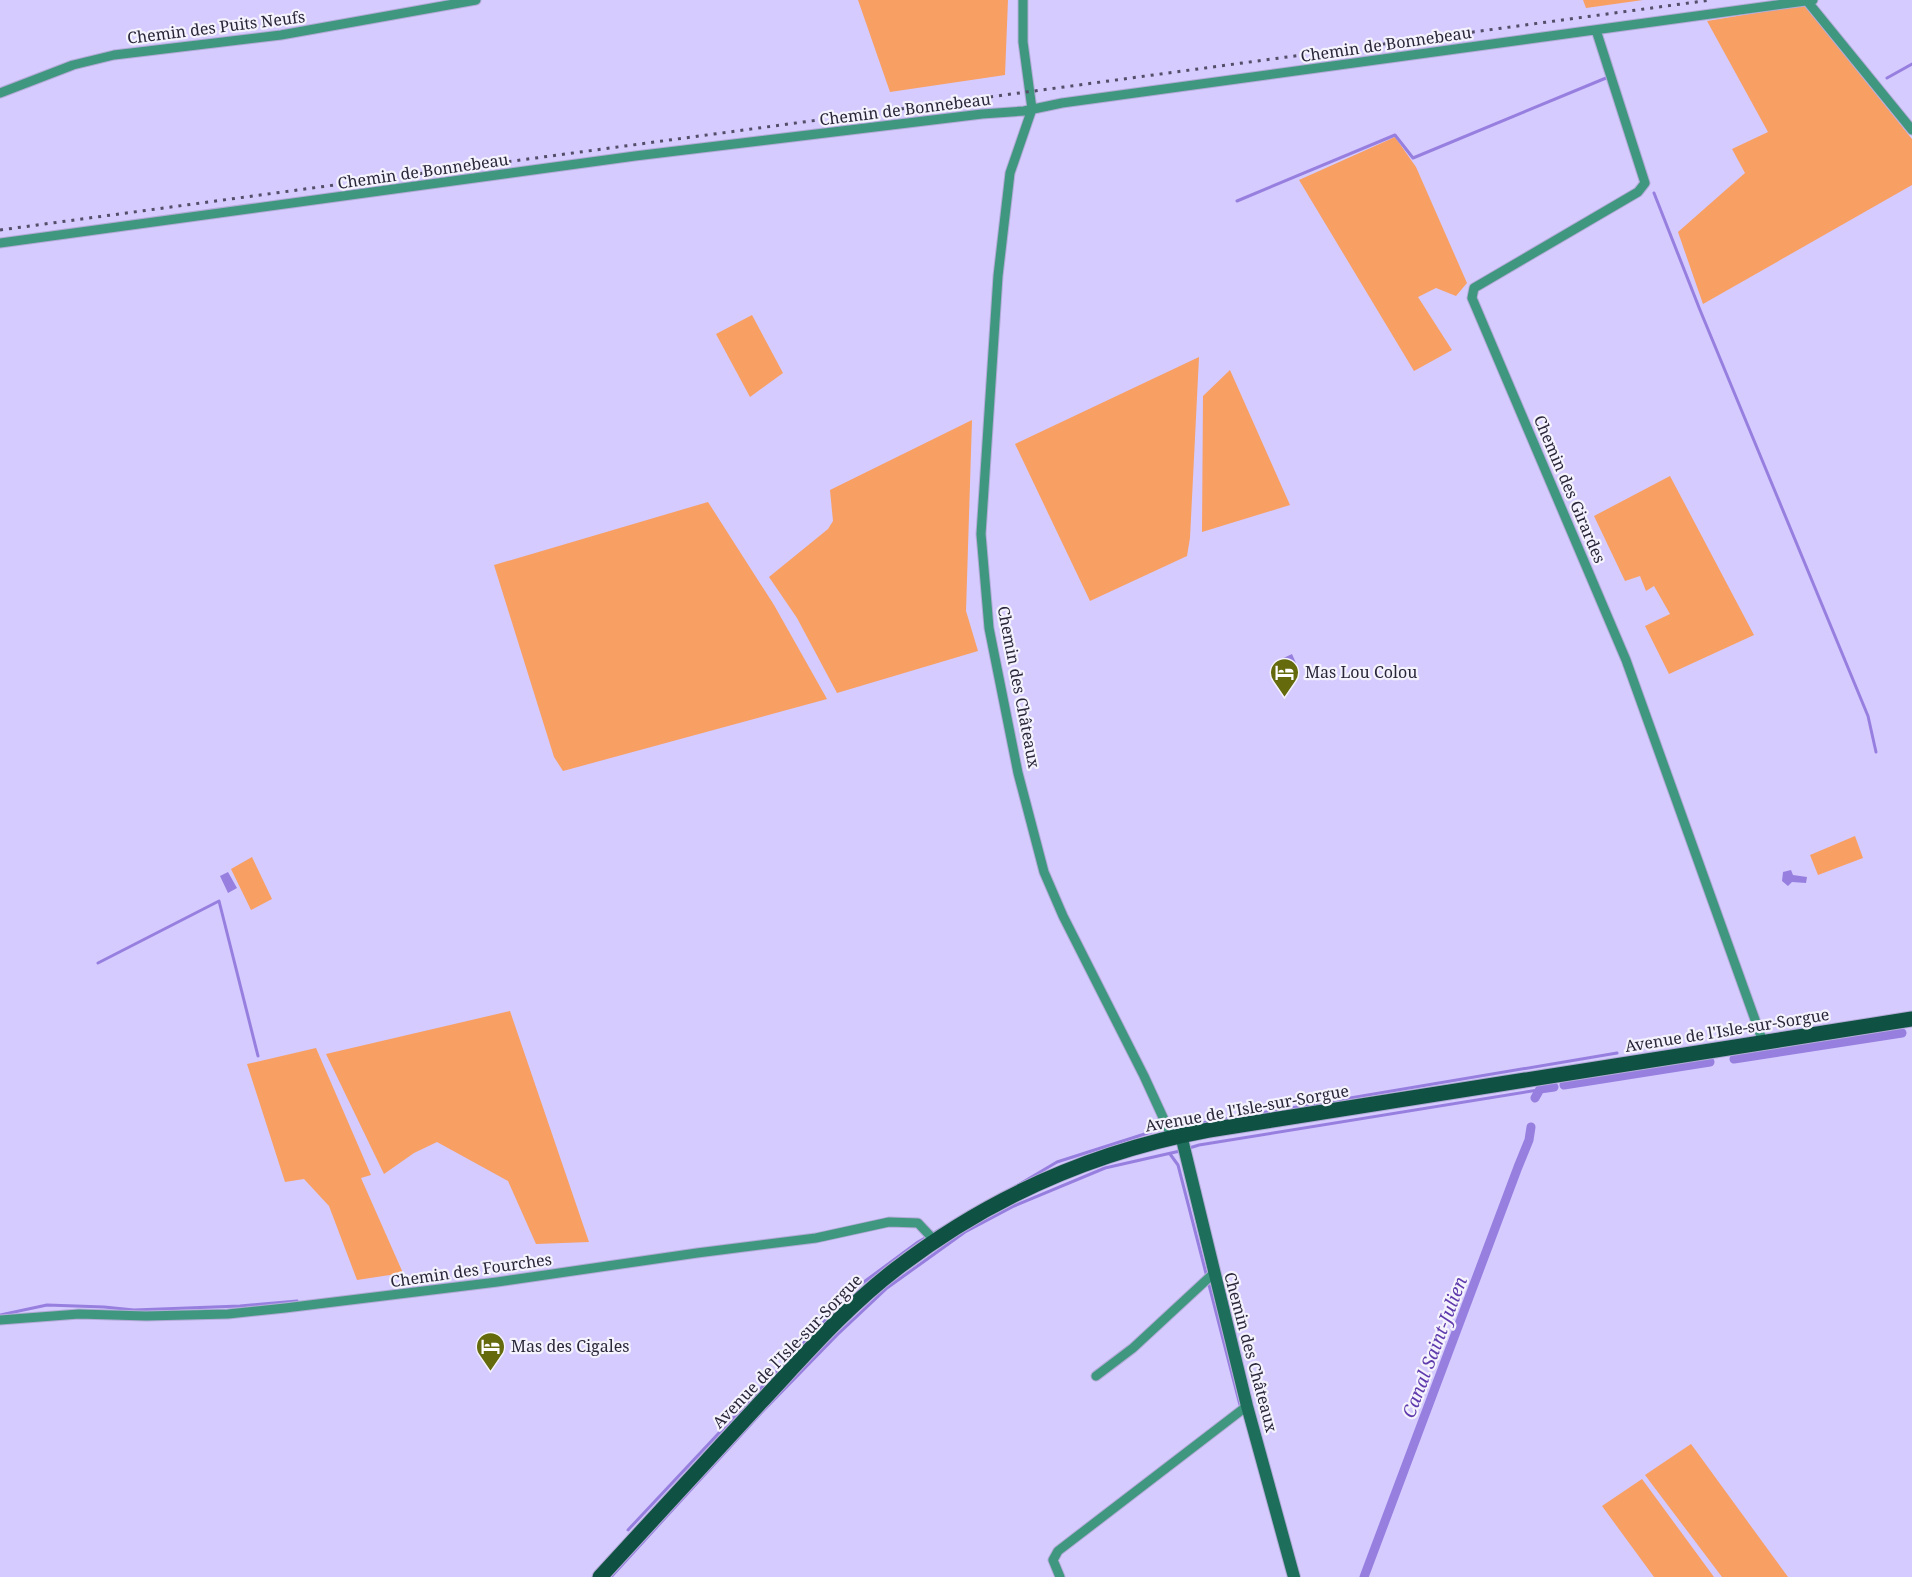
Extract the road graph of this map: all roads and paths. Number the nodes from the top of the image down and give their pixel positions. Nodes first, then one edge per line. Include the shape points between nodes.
1 (476, 0) edge
2 (1023, 0) edge
3 (1810, 0) edge
4 (1596, 30) junction
5 (0, 93) edge
6 (1032, 109) junction
7 (1912, 129) edge
8 (0, 243) edge
9 (1912, 1019) edge
10 (1763, 1042) junction
11 (1176, 1136) junction
12 (935, 1240) junction
13 (1214, 1273) junction
14 (0, 1320) edge
15 (1096, 1376) dead end
16 (1247, 1406) junction
17 (600, 1577) edge
18 (1060, 1577) edge
19 (1294, 1577) edge

1 - 5 street, Chemin des Puits Neufs via 280,35 114,55 73,65
2 - 6 street, Chemin des Châteaux via 1023,42
3 - 4 street, Chemin de Bonnebeau
3 - 7 street
4 - 6 street, Chemin de Bonnebeau
4 - 10 street, Chemin des Girardes via 1645,183 1638,192 1474,288 1472,298 1626,660
6 - 8 street, Chemin de Bonnebeau via 647,155
6 - 11 street, Chemin des Châteaux via 1010,173 998,276 981,534 988,628 1018,773 1044,872
9 - 10 main road, Avenue de l'Isle-sur-Sorgue
10 - 11 main road, Avenue de l'Isle-sur-Sorgue
11 - 12 main road, Avenue de l'Isle-sur-Sorgue via 1108,1155 1029,1187
11 - 13 street, Chemin des Châteaux
12 - 14 street, Chemin des Fourches via 918,1223 889,1222 816,1238 285,1308 228,1314 79,1314
12 - 17 main road, Avenue de l'Isle-sur-Sorgue via 885,1277 838,1320
13 - 15 street via 1133,1348
13 - 16 street, Chemin des Châteaux
16 - 18 street via 1058,1551 1053,1560
16 - 19 street, Chemin des Châteaux

